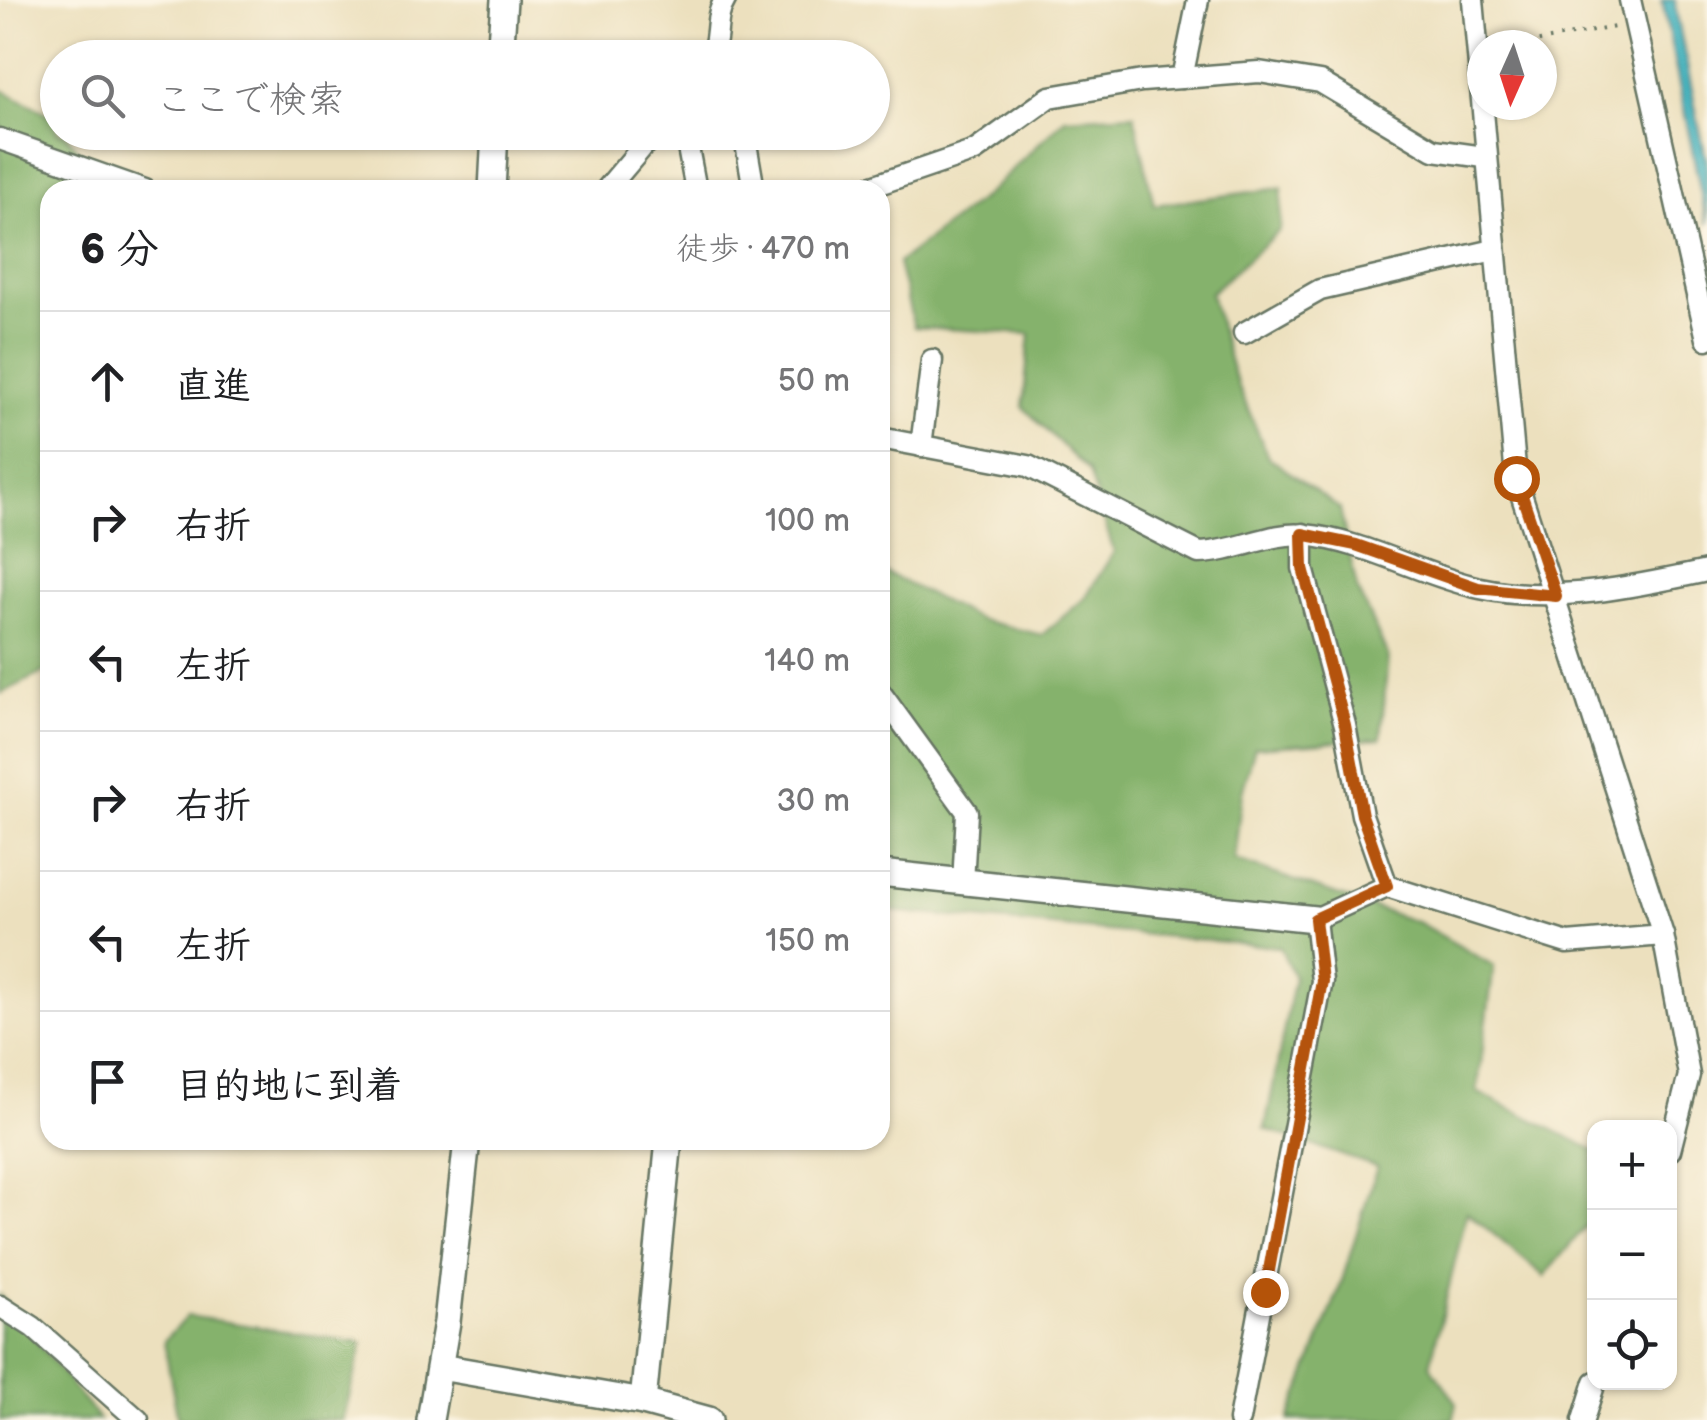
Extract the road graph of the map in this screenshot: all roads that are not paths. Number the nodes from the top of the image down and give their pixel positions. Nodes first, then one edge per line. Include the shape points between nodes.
1 (504, 0) edge
2 (725, 0) edge
3 (1198, 0) edge
4 (1474, 0) edge
5 (1630, 0) edge
6 (501, 40) edge
7 (715, 40) edge
8 (1182, 78) junction
9 (0, 139) edge
10 (494, 150) edge
11 (640, 150) edge
12 (688, 150) edge
13 (747, 150) edge
14 (1484, 157) junction
15 (117, 180) edge
16 (493, 180) edge
17 (614, 180) edge
18 (694, 180) edge
19 (752, 180) edge
20 (890, 180) edge
21 (1494, 250) junction
22 (1244, 333) dead end
23 (1707, 340) edge
24 (932, 360) dead end
25 (890, 440) edge
26 (921, 446) junction
27 (1302, 534) junction
28 (1707, 571) edge
29 (1556, 596) junction
30 (890, 706) edge
31 (890, 875) edge
32 (963, 884) junction
33 (1387, 886) junction
34 (1315, 919) junction
35 (1664, 936) junction
36 (1677, 1123) edge
37 (466, 1150) edge
38 (665, 1150) edge
39 (0, 1306) edge
40 (440, 1366) junction
41 (1592, 1390) edge
42 (642, 1402) junction
43 (138, 1420) edge
44 (430, 1420) edge
45 (709, 1420) edge
46 (1239, 1420) edge
47 (1583, 1420) edge

1 - 6 street
2 - 7 street via 716,14
3 - 8 street
4 - 14 street
5 - 23 street
8 - 14 street via 1302,76 1434,150
8 - 20 street via 1050,97 975,152
9 - 15 street
10 - 16 street
11 - 17 street
12 - 18 street
13 - 19 street
14 - 21 street
21 - 22 street via 1320,290
21 - 29 street via 1516,478
24 - 26 street
25 - 26 street
26 - 27 street via 1028,466 1199,553
27 - 29 street via 1356,545 1478,588
27 - 33 street via 1303,568 1362,815
28 - 29 street
29 - 35 street
30 - 32 street via 967,812
31 - 32 street
32 - 34 street
33 - 34 street
33 - 35 street via 1567,943
34 - 46 street via 1322,981
35 - 36 street via 1689,1076
37 - 40 street
38 - 42 street
39 - 43 street
40 - 42 street
40 - 44 street
41 - 47 street
42 - 45 street

